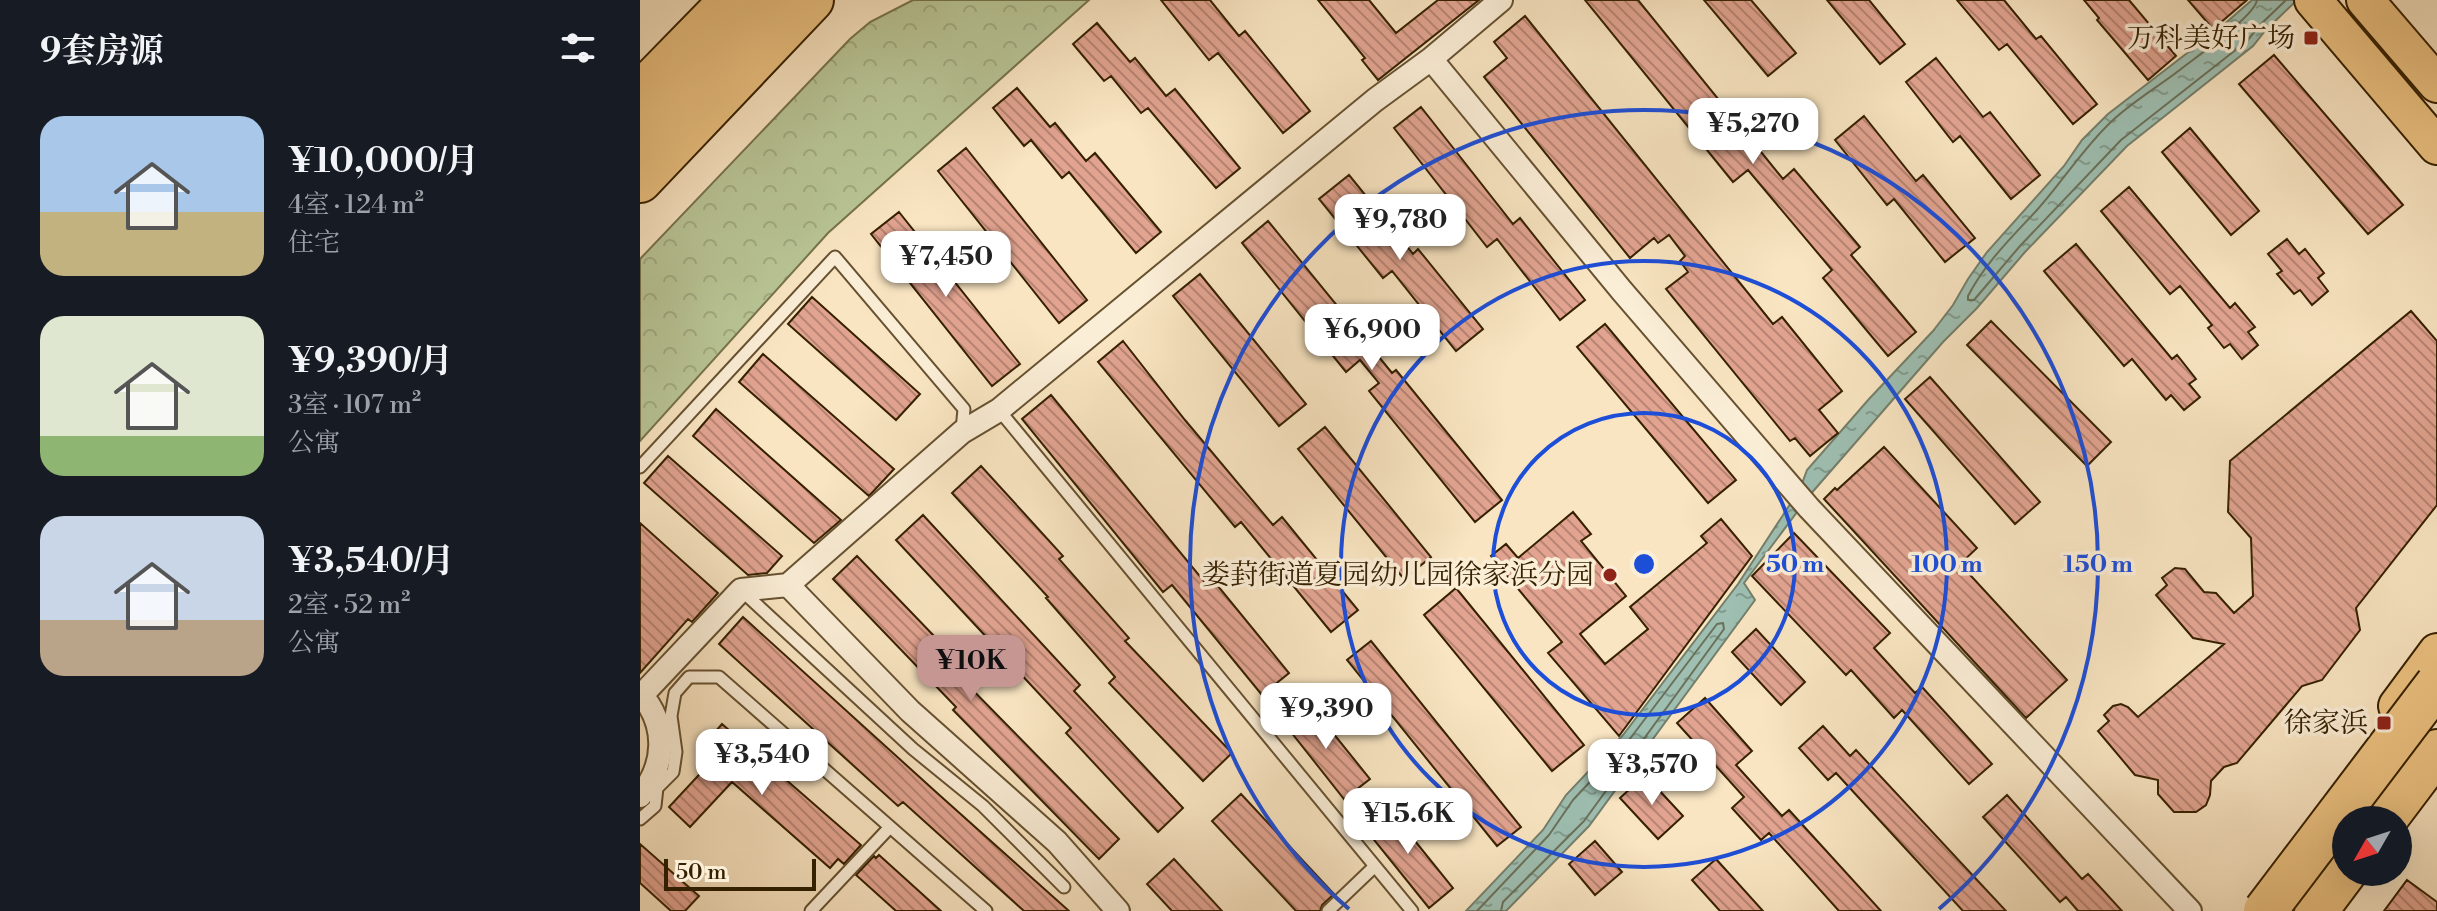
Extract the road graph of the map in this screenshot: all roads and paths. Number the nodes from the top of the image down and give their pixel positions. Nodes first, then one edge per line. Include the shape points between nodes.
1 (727, 0) edge
2 (764, 0) edge
3 (812, 0) edge
4 (833, 0) edge
5 (1501, 0) edge
6 (2313, 0) edge
7 (2365, 0) edge
8 (1431, 59) junction
9 (2437, 84) edge
10 (640, 89) edge
11 (640, 130) edge
12 (2437, 146) edge
13 (640, 181) edge
14 (640, 194) edge
15 (999, 410) junction
16 (962, 432) junction
17 (640, 467) edge
18 (788, 585) junction
19 (741, 590) junction
20 (2437, 652) edge
21 (2437, 684) edge
22 (667, 686) junction
23 (641, 694) edge
24 (2437, 751) edge
25 (2437, 776) edge
26 (2339, 784) junction
27 (649, 789) edge
28 (2367, 806) edge
29 (2396, 806) edge
30 (2412, 809) edge
31 (640, 819) edge
32 (890, 827) junction
33 (1375, 866) junction
34 (2335, 886) edge
35 (2339, 886) edge
36 (2354, 886) edge
37 (1064, 887) dead end
38 (811, 911) edge
39 (986, 911) edge
40 (1118, 911) edge
41 (1328, 911) edge
42 (1412, 911) edge
43 (2190, 911) edge
44 (2244, 911) edge
45 (2265, 911) edge
46 (2316, 911) edge
47 (2327, 911) edge
48 (2335, 911) edge

1 - 10 main road
2 - 11 highway
3 - 13 highway
4 - 14 main road
5 - 8 street
6 - 12 main road
7 - 9 main road
8 - 15 street
8 - 43 street via 1801,500
15 - 16 street
15 - 33 lane
16 - 17 lane via 964,409 835,257
16 - 18 street
18 - 19 street
18 - 40 street via 910,711 1057,842
19 - 22 street
19 - 37 lane via 913,749 983,806
20 - 26 main road
21 - 45 highway, bridge
22 - 23 street
22 - 27 lane via 676,752 673,772
22 - 32 lane via 689,677 719,677
23 - 27 street via 655,715 661,738 660,761
24 - 29 highway
25 - 30 main road
26 - 28 main road
26 - 44 main road
27 - 31 lane via 655,806
32 - 38 lane
32 - 39 lane
33 - 41 lane
33 - 42 lane
34 - 46 highway
35 - 47 highway
36 - 48 main road

